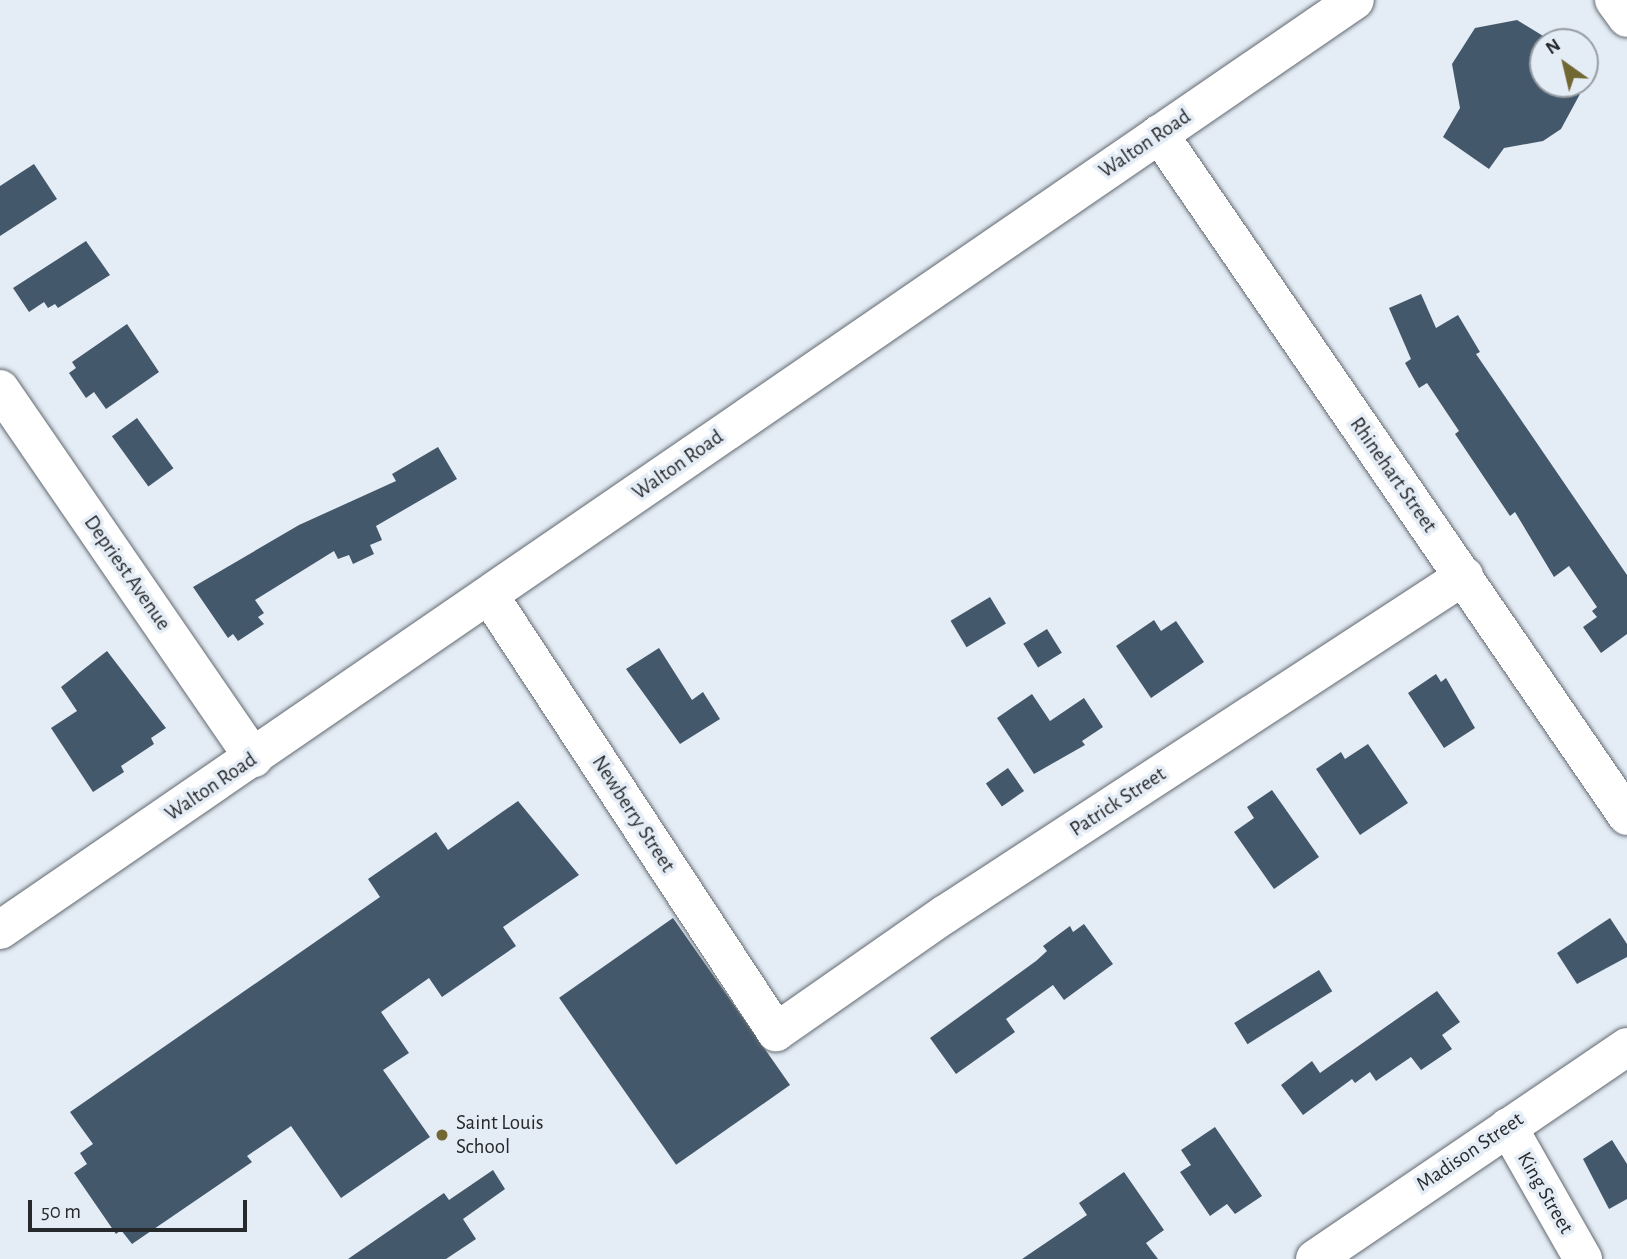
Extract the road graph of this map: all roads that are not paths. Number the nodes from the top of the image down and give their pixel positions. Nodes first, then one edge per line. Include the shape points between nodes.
1 (1355, 0) edge
2 (1614, 0) edge
3 (1627, 18) edge
4 (1158, 134) junction
5 (0, 389) edge
6 (1464, 576) junction
7 (489, 595) junction
8 (254, 758) junction
9 (1627, 816) edge
10 (0, 930) edge
11 (776, 1032) joint
12 (1627, 1047) edge
13 (1508, 1127) junction
14 (1314, 1259) edge
15 (1583, 1259) edge

1 - 4 street, Walton Road
2 - 3 street
4 - 6 street, Rhinehart Street
4 - 7 street, Walton Road
5 - 8 street, Depriest Avenue
6 - 9 street, Rhinehart Street
6 - 11 street, Patrick Street via 944,915
7 - 8 street, Walton Road
7 - 11 street, Newberry Street
8 - 10 street, Walton Road
12 - 13 street, Madison Street
13 - 14 street, Madison Street
13 - 15 street, King Street

